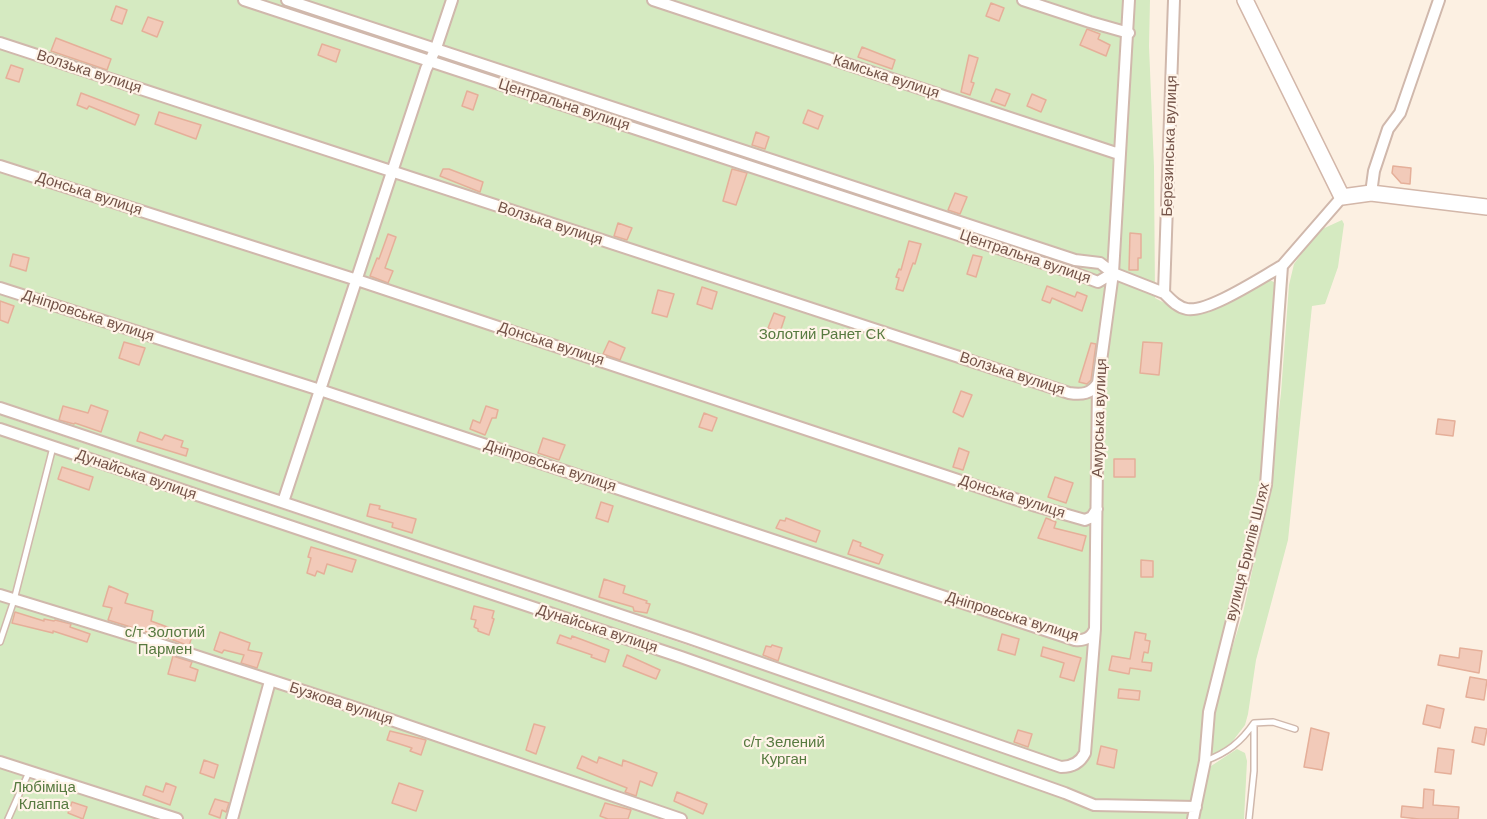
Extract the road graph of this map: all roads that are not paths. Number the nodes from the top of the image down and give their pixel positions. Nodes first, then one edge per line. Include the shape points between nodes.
1 (244, 0) edge
2 (287, 0) edge
3 (452, 0) edge
4 (653, 0) edge
5 (1023, 0) edge
6 (1129, 0) edge
7 (1174, 0) edge
8 (1438, 0) edge
9 (1246, 2) edge
10 (1129, 33) junction
11 (0, 43) edge
12 (436, 48) junction
13 (431, 61) junction
14 (1119, 154) junction
15 (0, 166) edge
16 (392, 172) junction
17 (1371, 193) junction
18 (1342, 197) junction
19 (1487, 207) edge
20 (1282, 266) junction
21 (1113, 273) junction
22 (357, 280) junction
23 (0, 288) edge
24 (1164, 292) junction
25 (1098, 383) junction
26 (320, 390) junction
27 (0, 408) edge
28 (0, 429) edge
29 (53, 447) junction
30 (283, 502) junction
31 (1097, 509) junction
32 (0, 596) edge
33 (14, 600) junction
34 (1095, 629) junction
35 (0, 642) edge
36 (270, 681) junction
37 (1254, 723) junction
38 (1295, 729) dead end
39 (0, 762) edge
40 (1205, 762) junction
41 (1078, 763) joint
42 (29, 772) junction
43 (1196, 807) junction
44 (8, 819) edge
45 (177, 819) edge
46 (232, 819) edge
47 (681, 819) edge
48 (1193, 819) edge
49 (1249, 819) edge

1 - 13 street, Центральна вулиця
2 - 12 street, Центральна вулиця
3 - 12 street
4 - 14 street, Камська вулиця
5 - 10 street
6 - 10 street, Амурська вулиця
7 - 24 street, Березинська вулиця
8 - 17 street via 1400,113 1388,129
9 - 18 street
10 - 14 street, Амурська вулиця
11 - 16 street, Волзька вулиця
12 - 13 street
12 - 21 street, Центральна вулиця via 1075,260 1100,263
13 - 16 street
13 - 21 street, Центральна вулиця via 1098,282
14 - 21 street, Амурська вулиця
15 - 22 street, Донська вулиця
16 - 22 street
16 - 25 street, Волзька вулиця via 1069,393 1087,393
17 - 18 street
17 - 19 street
18 - 20 street
20 - 24 street via 1239,291 1196,309 1179,306
20 - 40 street, вулиця Брилів Шлях via 1266,484 1209,712
21 - 24 street
21 - 25 street, Амурська вулиця
22 - 26 street
22 - 31 street, Донська вулиця via 1036,506 1085,520
23 - 26 street, Дніпровська вулиця
25 - 31 street, Амурська вулиця
26 - 30 street
26 - 34 street, Дніпровська вулиця via 1076,640 1085,640
27 - 30 street, Дунайська вулиця
28 - 29 street, Дунайська вулиця
29 - 33 lane
29 - 43 street, Дунайська вулиця via 681,657 1094,805
30 - 41 street, Дунайська вулиця via 1061,767
31 - 34 street, Амурська вулиця
32 - 33 street, Бузкова вулиця
33 - 35 lane
33 - 36 street, Бузкова вулиця
34 - 41 street, Амурська вулиця via 1085,753
36 - 46 street
36 - 47 street, Бузкова вулиця
37 - 38 lane via 1273,722
37 - 40 lane via 1237,745
37 - 49 lane
39 - 42 street
40 - 43 street, вулиця Брилів Шлях
42 - 44 lane
42 - 45 street
43 - 48 street, вулиця Брилів Шлях

